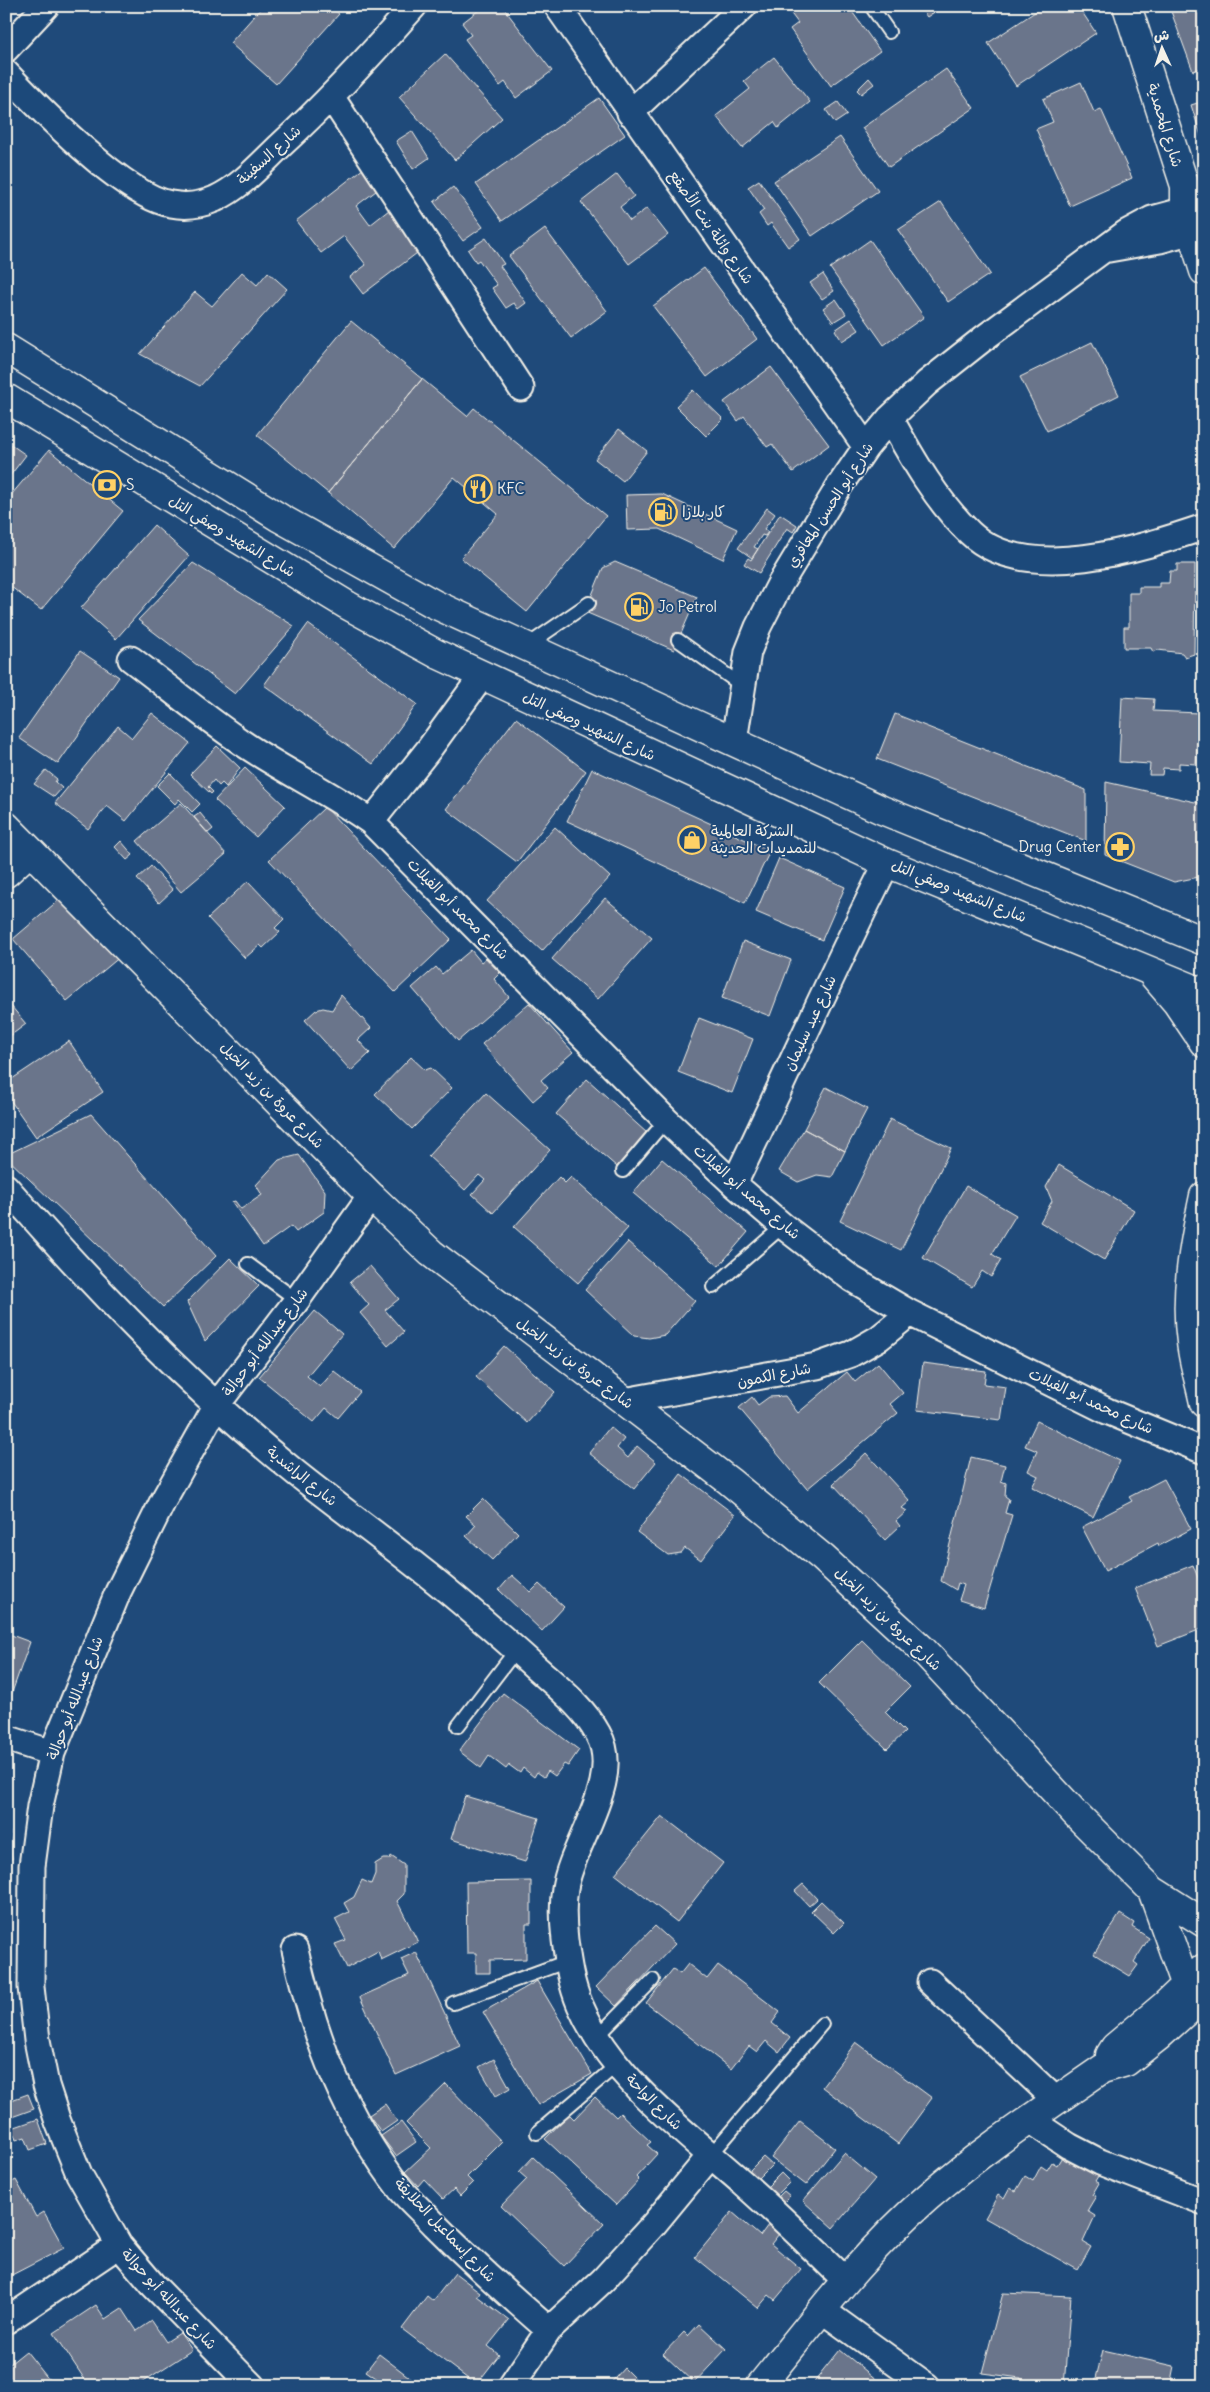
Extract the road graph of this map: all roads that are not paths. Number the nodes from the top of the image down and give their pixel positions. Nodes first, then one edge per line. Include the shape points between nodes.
1 (46, 6) edge
2 (414, 6) edge
3 (557, 6) edge
4 (744, 6) edge
5 (871, 6) edge
6 (1127, 6) edge
7 (888, 32) dead end
8 (6, 50) edge
9 (6, 73) edge
10 (332, 98) junction
11 (630, 114) junction
12 (1195, 211) edge
13 (1204, 271) edge
14 (6, 348) edge
15 (521, 388) dead end
16 (6, 398) edge
17 (890, 418) junction
18 (866, 447) junction
19 (1204, 527) edge
20 (589, 603) dead end
21 (678, 640) dead end
22 (525, 647) junction
23 (131, 659) dead end
24 (482, 676) junction
25 (741, 685) junction
26 (734, 741) junction
27 (371, 822) junction
28 (6, 826) edge
29 (30, 851) junction
30 (887, 862) junction
31 (6, 873) edge
32 (1204, 922) edge
33 (1164, 926) junction
34 (1204, 941) edge
35 (1149, 970) junction
36 (1204, 993) edge
37 (1204, 1042) edge
38 (666, 1120) junction
39 (623, 1171) dead end
40 (734, 1184) junction
41 (6, 1186) edge
42 (371, 1196) junction
43 (1204, 1196) edge
44 (784, 1226) junction
45 (248, 1264) dead end
46 (713, 1287) dead end
47 (297, 1300) junction
48 (910, 1313) junction
49 (1203, 1389) edge
50 (624, 1402) junction
51 (216, 1406) junction
52 (1204, 1450) edge
53 (516, 1650) junction
54 (458, 1726) dead end
55 (6, 1738) edge
56 (52, 1753) junction
57 (605, 1754) joint
58 (1152, 1890) junction
59 (1204, 1923) edge
60 (295, 1950) dead end
61 (568, 1961) junction
62 (653, 1980) dead end
63 (930, 1982) dead end
64 (1198, 1982) edge
65 (453, 2003) dead end
66 (822, 2024) dead end
67 (597, 2037) junction
68 (618, 2064) junction
69 (1056, 2100) junction
70 (1030, 2120) junction
71 (537, 2133) dead end
72 (710, 2156) junction
73 (1204, 2202) edge
74 (119, 2245) junction
75 (846, 2281) junction
76 (822, 2310) junction
77 (6, 2320) edge
78 (549, 2330) junction
79 (252, 2386) edge
80 (511, 2386) edge
81 (760, 2386) edge
82 (927, 2386) edge

1 - 8 street
2 - 10 street, شارع السفينة
3 - 11 street, شارع وائلة بنت الأصقع
4 - 11 street
5 - 7 lane
6 - 12 street, شارع المحمدية
9 - 10 street, شارع السفينة via 57,125 141,193 170,204 193,206 216,198 238,184
10 - 15 street
11 - 18 street, شارع وائلة بنت الأصقع
12 - 13 street, شارع المحمدية
12 - 17 street, شارع أبو الحسن المعافري via 1152,219 1137,226 984,338 927,383
14 - 22 street via 346,556 434,604
16 - 24 street, شارع الشهيد وصفي التل via 346,605
17 - 18 street, شارع أبو الحسن المعافري
17 - 19 street via 912,458 946,505 971,534 997,550 1030,558 1076,559 1110,555
18 - 25 street, شارع أبو الحسن المعافري via 780,584 748,652
20 - 22 lane
21 - 25 lane
22 - 26 street
23 - 27 street, شارع محمد أبو الفيلات via 241,742
24 - 27 street
24 - 30 street, شارع الشهيد وصفي التل
25 - 26 street, شارع أبو الحسن المعافري
26 - 33 street via 882,810
27 - 38 street, شارع محمد أبو الفيلات
28 - 29 street, شارع عروة بن زيد الخيل
29 - 31 street
29 - 42 street, شارع عروة بن زيد الخيل
30 - 35 street, شارع الشهيد وصفي التل
30 - 40 street, شارع عبد سليمان
32 - 33 street
33 - 34 street
35 - 36 street, شارع الشهيد وصفي التل
35 - 37 street
38 - 39 lane
38 - 40 street, شارع محمد أبو الفيلات
40 - 44 street, شارع محمد أبو الفيلات
41 - 51 street, شارع الراشدية via 166,1358
42 - 47 street, شارع عبدالله أبو حوالة
42 - 50 street, شارع عروة بن زيد الخيل via 432,1253
43 - 49 street via 1192,1264 1190,1314 1191,1342
44 - 46 lane
44 - 48 street, شارع محمد أبو الفيلات via 852,1279
45 - 47 lane
47 - 51 street, شارع عبدالله أبو حوالة
48 - 50 street, شارع الكمون via 879,1338 851,1354 817,1366
48 - 52 street, شارع محمد أبو الفيلات via 1107,1412
50 - 58 street, شارع عروة بن زيد الخيل via 729,1481 878,1606
51 - 53 street, شارع الراشدية via 296,1473 423,1570
51 - 56 street, شارع عبدالله أبو حوالة via 163,1501 118,1592
53 - 54 lane
53 - 57 street, شارع الراشدية via 579,1708 600,1735
55 - 56 street
56 - 74 street, شارع عبدالله أبو حوالة via 40,1806 32,1866 31,1987 37,2040 58,2122 79,2174
57 - 61 street, شارع الواحة via 604,1777 598,1798 571,1861 564,1889
58 - 59 street, شارع عروة بن زيد الخيل
58 - 64 street, شارع عروة بن زيد الخيل
60 - 78 street, شارع إسماعيل الحلايقة via 320,2042 336,2081 376,2153 408,2197 477,2266
61 - 65 lane
61 - 67 street, شارع الواحة via 581,2006
62 - 67 lane
63 - 69 street
64 - 69 street via 1159,2036 1126,2062 1102,2069
66 - 72 lane
67 - 68 street, شارع الواحة
68 - 71 lane
68 - 72 street, شارع الواحة
69 - 70 street
70 - 73 street via 1100,2162
70 - 75 street via 928,2197
72 - 75 street, شارع الواحة
72 - 78 street via 603,2280
74 - 77 street
74 - 79 street, شارع عبدالله أبو حوالة via 153,2285
75 - 76 street
76 - 81 street
76 - 82 street
78 - 80 street

